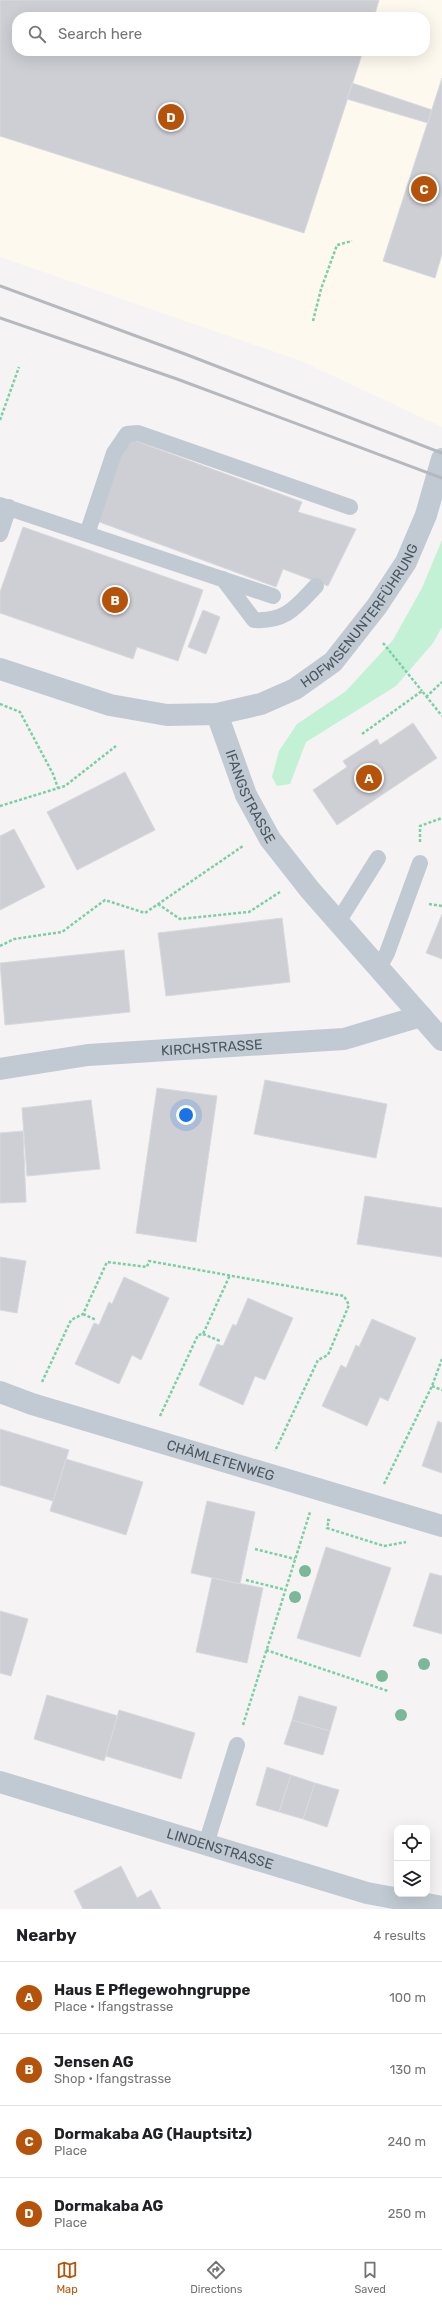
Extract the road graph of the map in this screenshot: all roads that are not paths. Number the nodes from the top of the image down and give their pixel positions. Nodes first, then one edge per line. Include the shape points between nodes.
1 (442, 459) edge
2 (5, 506) edge
3 (350, 507) dead end
4 (0, 534) edge
5 (87, 534) junction
6 (223, 579) junction
7 (316, 586) dead end
8 (273, 596) dead end
9 (0, 669) edge
10 (217, 714) junction
11 (378, 858) dead end
12 (420, 862) road end
13 (338, 922) junction
14 (378, 968) junction
15 (421, 1016) junction
16 (442, 1040) edge
17 (0, 1069) edge
18 (0, 1392) edge
19 (442, 1526) edge
20 (237, 1745) dead end
21 (0, 1782) edge
22 (206, 1844) junction
23 (442, 1907) edge

1 - 10 street, HOFWISENUNTERFÜHRUNG via 426,515 406,562 377,606 333,662 295,689 262,704
2 - 4 lane
2 - 5 lane
3 - 5 lane via 138,433 127,434 114,453
5 - 6 lane
6 - 7 lane via 254,620 265,621 290,613
6 - 8 lane
9 - 10 street via 110,705 167,715
10 - 13 street, IFANGSTRASSE via 246,795 270,839
11 - 13 lane
12 - 14 lane via 387,952
13 - 14 street, IFANGSTRASSE
14 - 15 street, IFANGSTRASSE
15 - 16 street, IFANGSTRASSE
15 - 17 street, KIRCHSTRASSE via 344,1039 88,1055
18 - 19 street, CHÄMLETENWEG via 32,1404
20 - 22 lane
21 - 22 street, LINDENSTRASSE
22 - 23 street, LINDENSTRASSE via 367,1893

